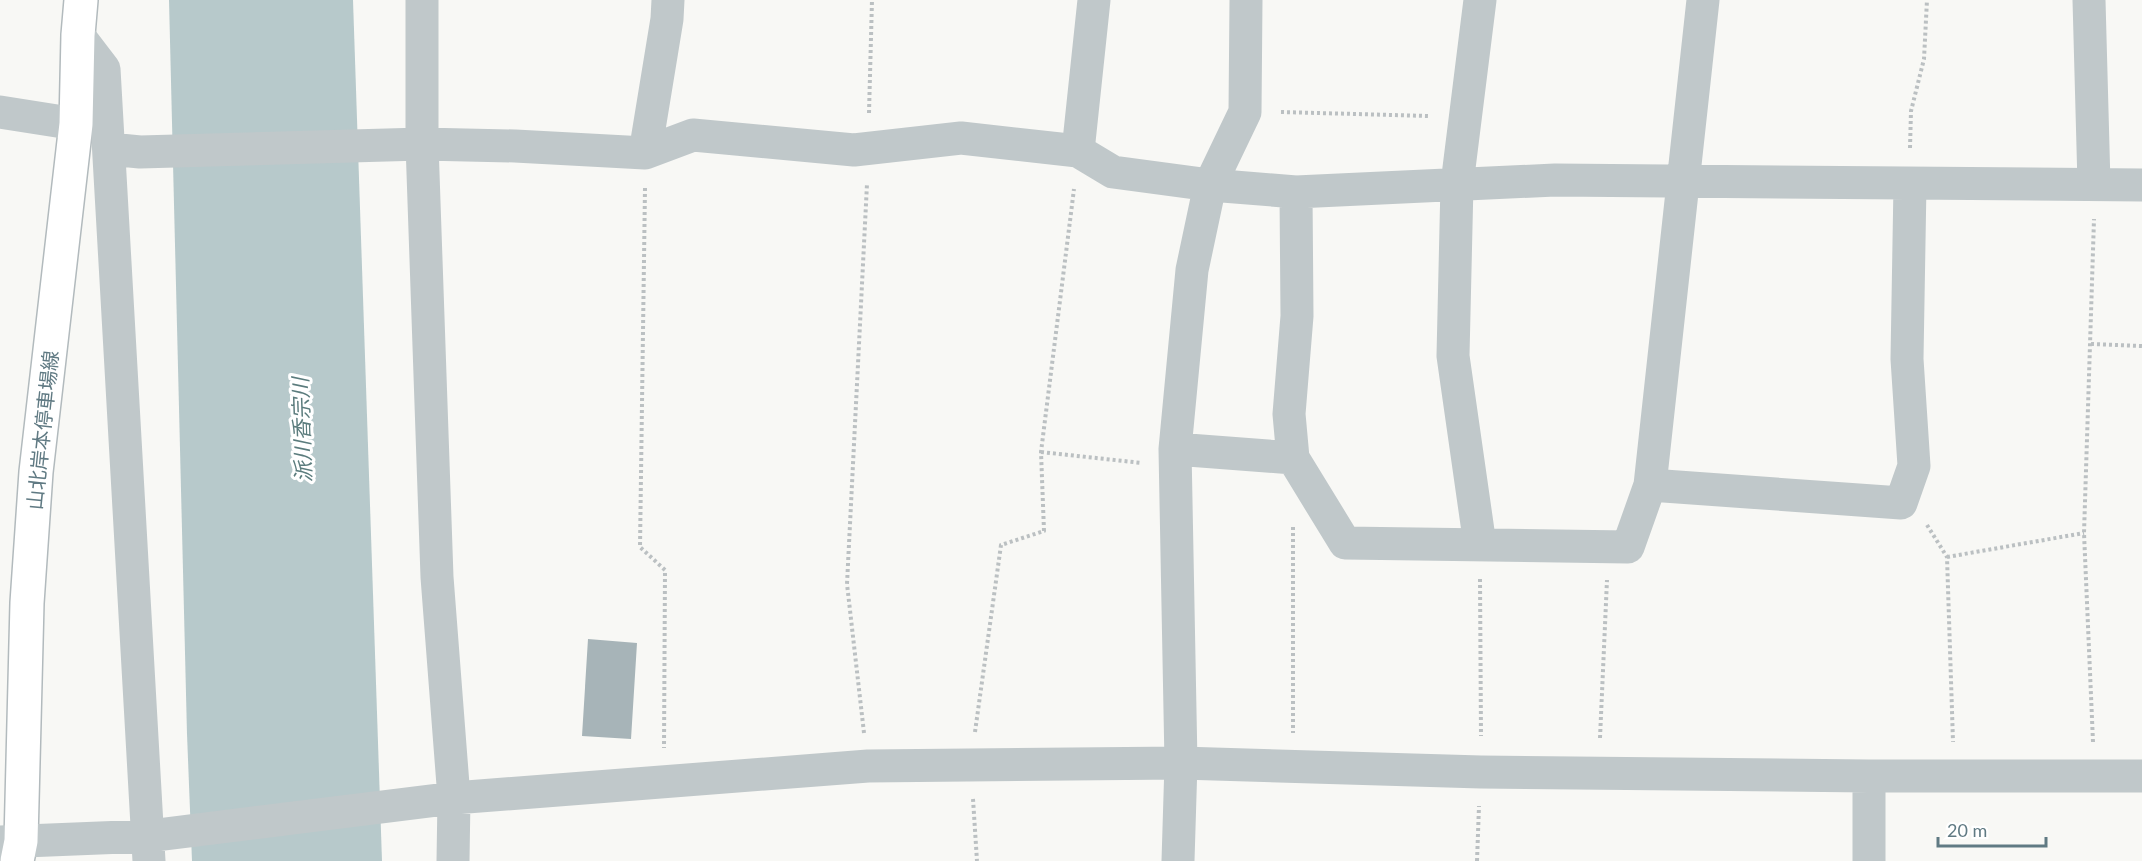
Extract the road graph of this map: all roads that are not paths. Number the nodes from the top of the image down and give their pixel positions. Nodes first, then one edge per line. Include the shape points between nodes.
1 (81, 0) edge
2 (422, 0) edge
3 (668, 0) edge
4 (1094, 0) edge
5 (1246, 0) edge
6 (1480, 0) edge
7 (1703, 0) edge
8 (2089, 0) edge
9 (78, 35) junction
10 (0, 112) edge
11 (76, 124) junction
12 (414, 145) junction
13 (125, 150) junction
14 (1078, 151) junction
15 (645, 153) junction
16 (1684, 181) junction
17 (1457, 184) junction
18 (1910, 184) junction
19 (2094, 184) junction
20 (1210, 185) junction
21 (2142, 185) edge
22 (1296, 192) junction
23 (1175, 458) junction
24 (1293, 458) junction
25 (1650, 485) junction
26 (1480, 545) junction
27 (1181, 763) junction
28 (1869, 776) junction
29 (2142, 776) edge
30 (454, 798) junction
31 (156, 843) edge
32 (13, 848) edge
33 (453, 861) edge
34 (1178, 861) edge
35 (1869, 861) edge

1 - 9 main road, 山北岸本停車場線
2 - 12 street
3 - 15 street
4 - 14 street
5 - 20 street via 1245,112
6 - 17 street
7 - 16 street
8 - 19 street
9 - 11 main road, 山北岸本停車場線
9 - 13 street via 104,69
10 - 11 street
11 - 32 main road, 山北岸本停車場線 via 36,472
12 - 13 street
12 - 15 street
12 - 30 street via 437,577
13 - 31 street
14 - 15 street via 961,138 854,150 693,135
14 - 20 street via 1113,172
16 - 17 street
16 - 18 street
16 - 25 street
17 - 22 street
17 - 26 street via 1453,356
18 - 19 street
18 - 25 street via 1907,360 1914,466 1901,503
19 - 21 street
20 - 22 street
20 - 23 street via 1192,270
22 - 24 street via 1297,316 1289,414
23 - 24 street
23 - 27 street
24 - 26 street via 1345,543
25 - 26 street via 1628,547
27 - 28 street via 1481,772
27 - 30 street via 868,766
27 - 34 street
28 - 29 street
28 - 35 street
30 - 31 street
30 - 33 street
31 - 32 street

